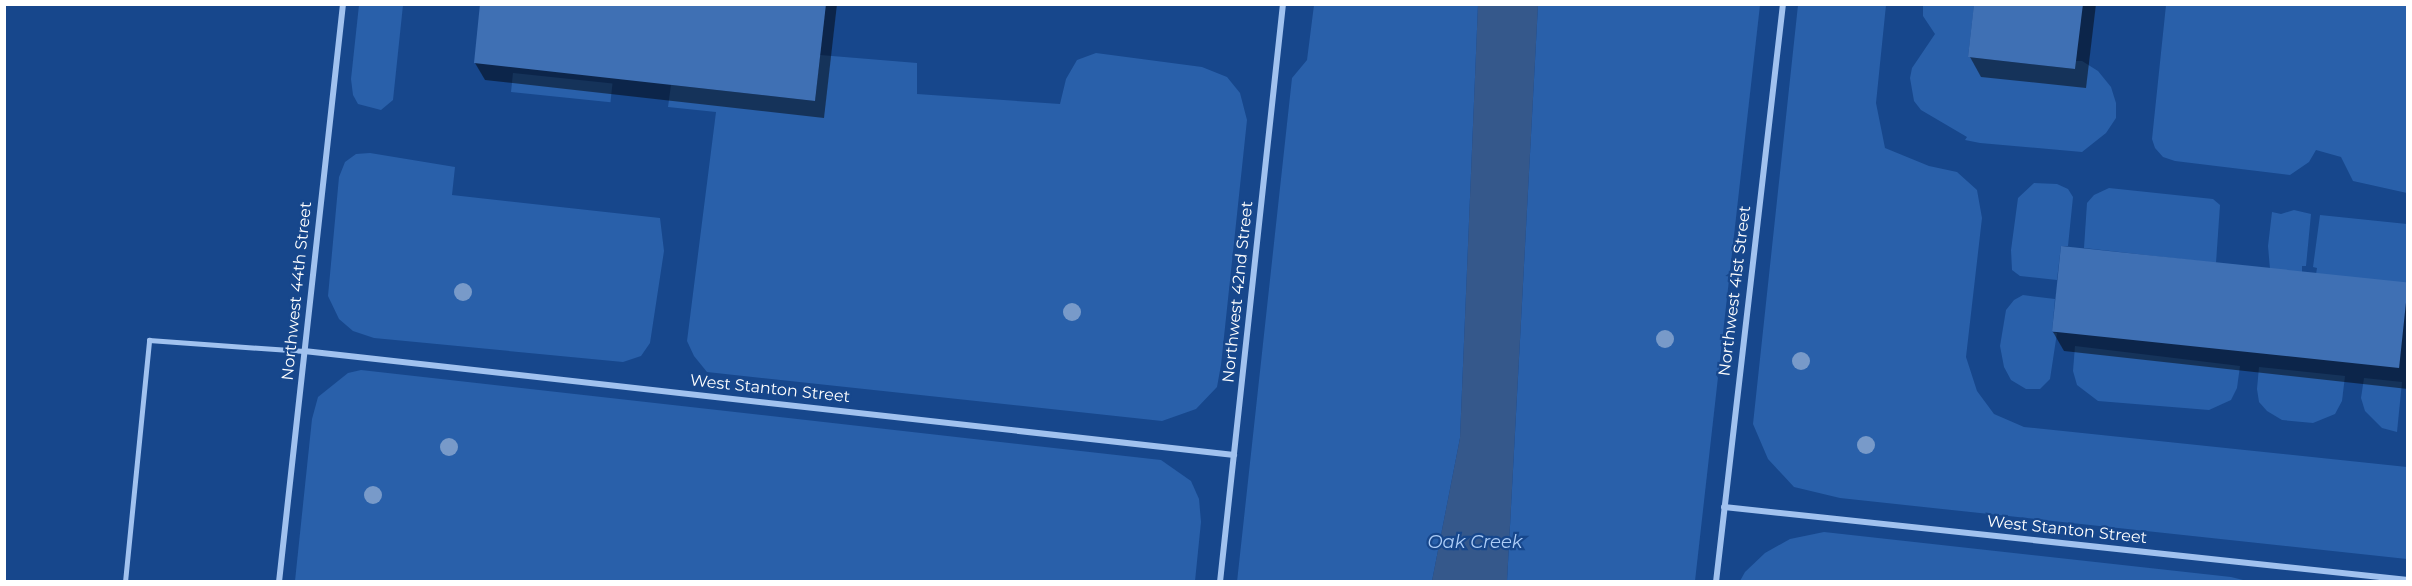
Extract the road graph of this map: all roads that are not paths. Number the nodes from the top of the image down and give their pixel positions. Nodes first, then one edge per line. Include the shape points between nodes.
1 (343, 4) edge
2 (1283, 4) edge
3 (1783, 4) edge
4 (304, 351) junction
5 (1234, 455) junction
6 (1724, 507) junction
7 (2408, 580) edge
8 (125, 582) edge
9 (279, 582) edge
10 (1220, 582) edge
11 (1716, 582) edge

1 - 4 street, Northwest 44th Street
2 - 5 street, Northwest 42nd Street
3 - 6 street, Northwest 41st Street
4 - 5 street, West Stanton Street
4 - 8 lane via 149,340
4 - 9 street, Northwest 44th Street
5 - 10 street, Northwest 42nd Street
6 - 7 street, West Stanton Street
6 - 11 street, Northwest 41st Street

